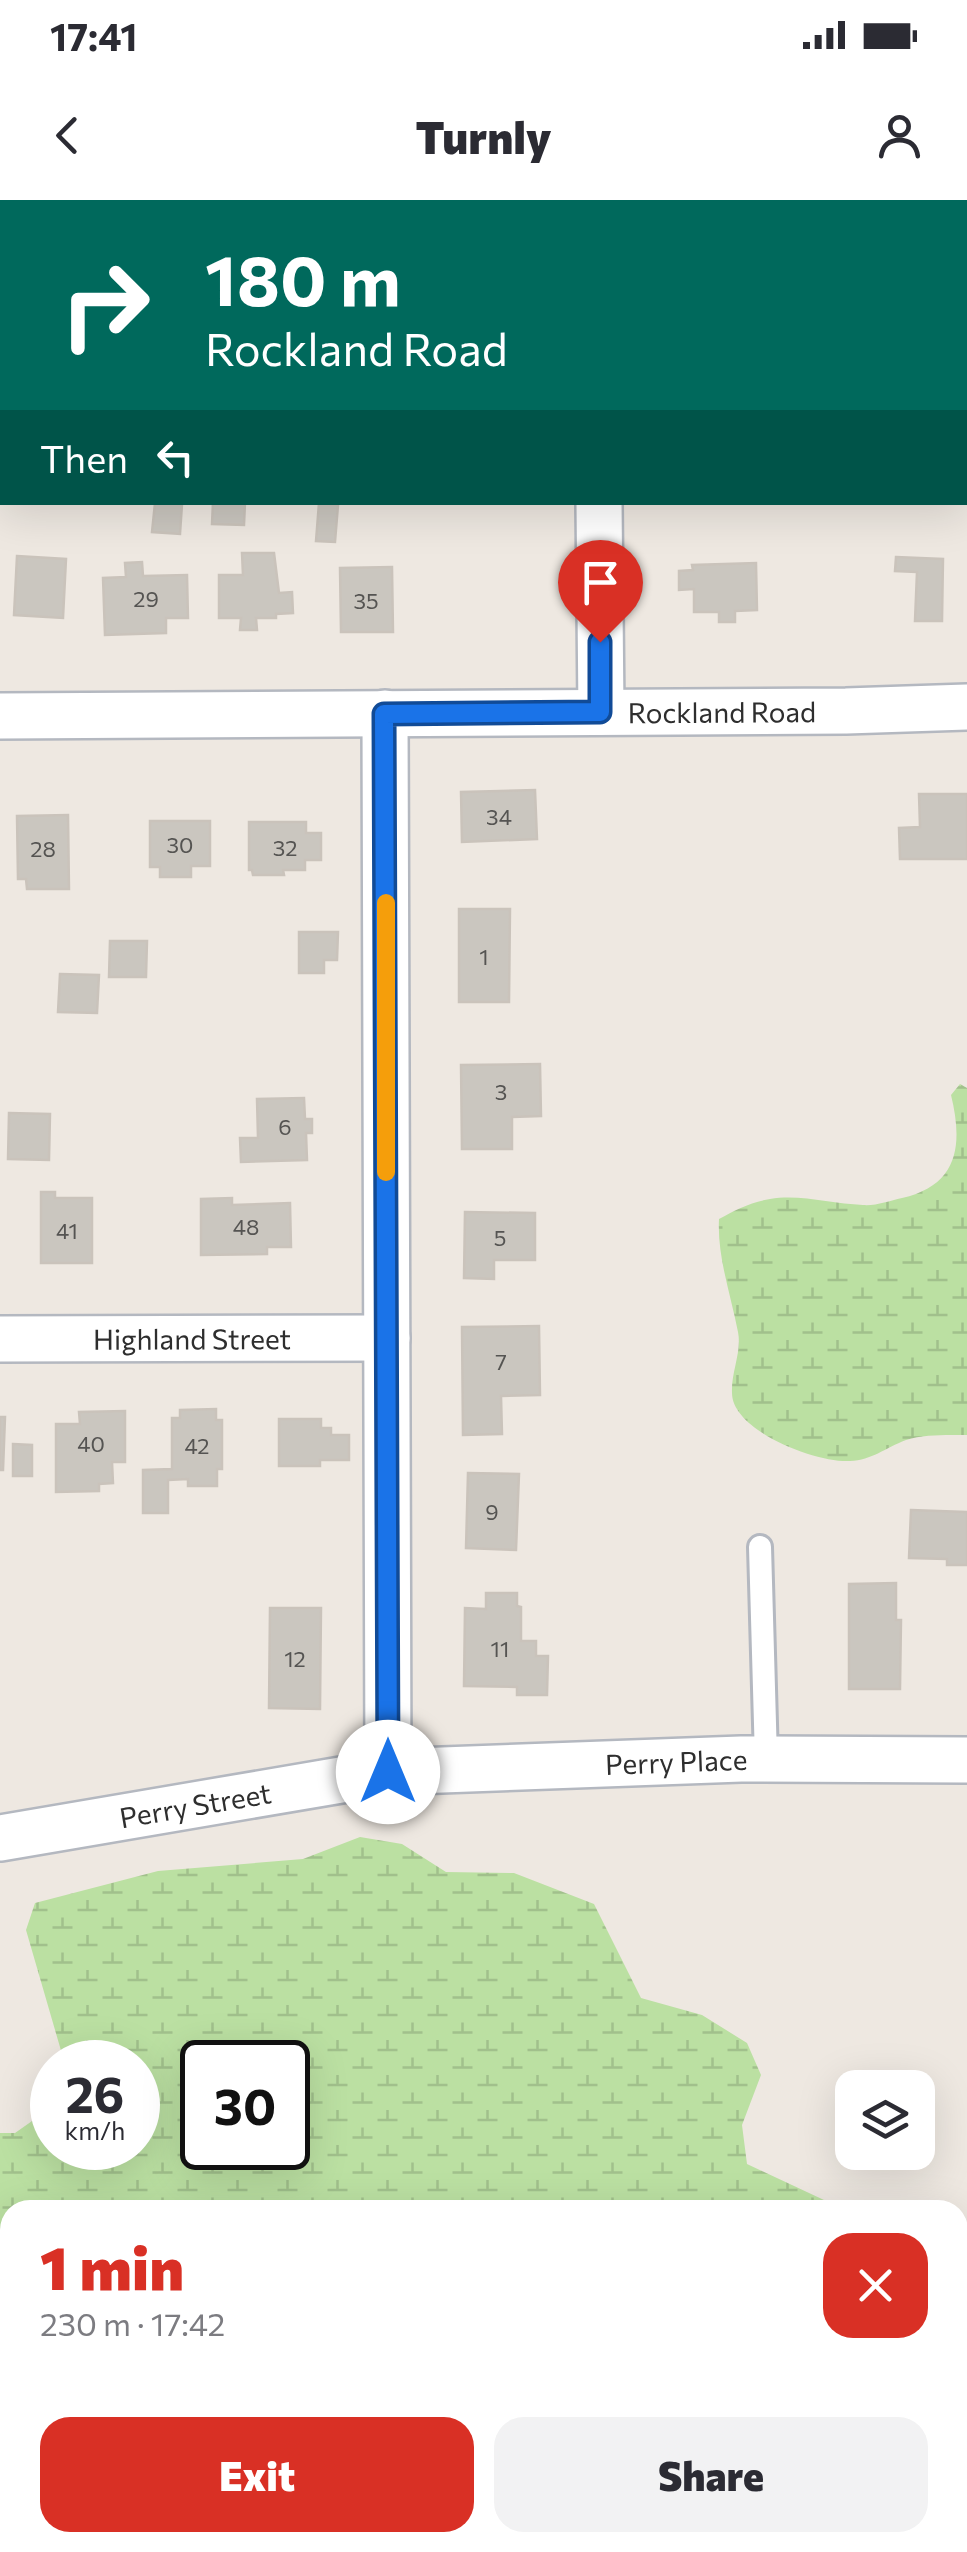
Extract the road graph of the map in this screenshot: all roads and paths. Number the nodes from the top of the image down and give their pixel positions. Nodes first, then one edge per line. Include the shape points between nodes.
1 (599, 505) edge
2 (967, 707) edge
3 (600, 712) junction
4 (384, 714) junction
5 (0, 716) edge
6 (387, 1338) junction
7 (0, 1339) edge
8 (760, 1548) dead end
9 (766, 1759) junction
10 (967, 1760) edge
11 (388, 1772) junction
12 (0, 1838) edge

1 - 3 street
2 - 3 street, Rockland Road
3 - 4 street, Rockland Road
4 - 5 street, Rockland Road
4 - 6 street
6 - 7 street, Highland Street
6 - 11 street
8 - 9 lane
9 - 10 street, Perry Place
9 - 11 street, Perry Place
11 - 12 street, Perry Street

